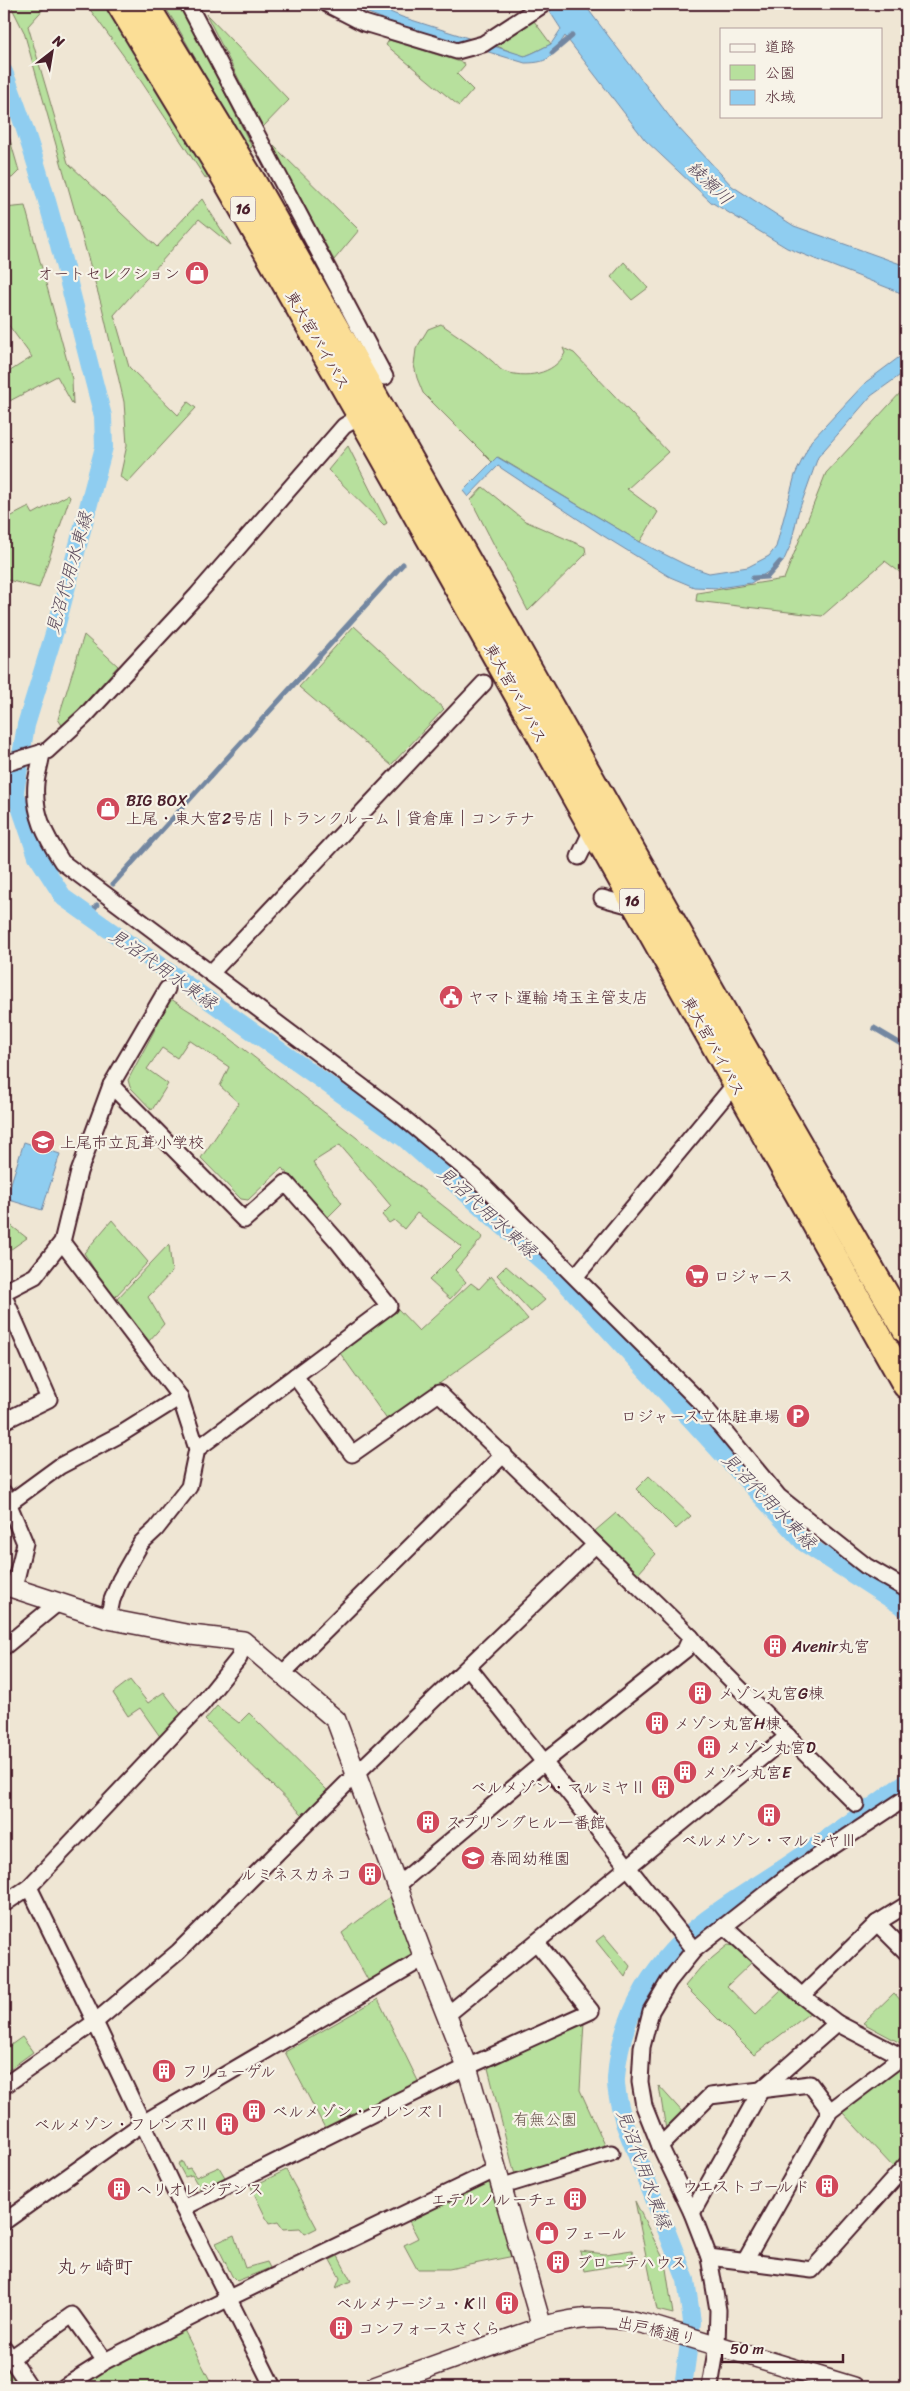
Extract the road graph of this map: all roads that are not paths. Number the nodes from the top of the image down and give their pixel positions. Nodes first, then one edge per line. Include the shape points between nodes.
1 (120, 4) edge
2 (145, 4) edge
3 (188, 4) edge
4 (327, 4) edge
5 (539, 7) edge
6 (385, 377) dead end
7 (361, 416) junction
8 (484, 683) dead end
9 (42, 752) junction
10 (4, 764) edge
11 (592, 830) junction
12 (579, 857) dead end
13 (602, 898) dead end
14 (635, 906) junction
15 (210, 974) junction
16 (167, 990) dead end
17 (735, 1084) junction
18 (111, 1085) junction
19 (62, 1242) junction
20 (576, 1276) junction
21 (4, 1294) edge
22 (906, 1330) edge
23 (295, 1376) junction
24 (906, 1385) edge
25 (180, 1397) junction
26 (4, 1421) edge
27 (197, 1449) junction
28 (504, 1454) junction
29 (6, 1499) edge
30 (595, 1545) junction
31 (9, 1586) edge
32 (906, 1589) edge
33 (59, 1602) junction
34 (108, 1619) junction
35 (691, 1637) junction
36 (243, 1642) junction
37 (4, 1646) edge
38 (468, 1668) junction
39 (283, 1673) junction
40 (788, 1736) junction
41 (542, 1763) junction
42 (356, 1774) junction
43 (906, 1798) edge
44 (856, 1804) dead end
45 (630, 1867) junction
46 (398, 1885) junction
47 (29, 1887) junction
48 (4, 1904) edge
49 (906, 1905) edge
50 (877, 1923) junction
51 (724, 1926) junction
52 (537, 1943) junction
53 (694, 1950) junction
54 (906, 1952) edge
55 (424, 1958) junction
56 (802, 1996) junction
57 (447, 2015) junction
58 (95, 2022) junction
59 (837, 2023) junction
60 (905, 2057) edge
61 (467, 2067) junction
62 (4, 2086) edge
63 (761, 2090) junction
64 (830, 2111) junction
65 (144, 2123) junction
66 (660, 2146) junction
67 (611, 2153) dead end
68 (906, 2165) edge
69 (498, 2178) junction
70 (183, 2208) junction
71 (692, 2213) junction
72 (4, 2222) edge
73 (709, 2257) junction
74 (745, 2261) junction
75 (229, 2298) junction
76 (542, 2327) junction
77 (713, 2344) junction
78 (7, 2353) edge
79 (105, 2361) junction
80 (403, 2382) edge
81 (30, 2387) edge
82 (64, 2387) edge
83 (273, 2387) edge
84 (374, 2387) edge
85 (710, 2387) edge
86 (854, 2387) edge

1 - 7 highway, 東大宮バイパス / 16 via 219,167
2 - 22 highway, 東大宮バイパス / 16 via 252,181
3 - 6 street
4 - 5 street via 364,23 458,51 489,40
7 - 9 street via 344,426 197,595 85,716 58,742
7 - 11 highway, 東大宮バイパス / 16
8 - 15 street
9 - 10 street
9 - 15 street via 36,782 37,808 44,834 62,862
11 - 12 street
11 - 14 highway, 東大宮バイパス / 16
13 - 14 street
14 - 17 highway, 東大宮バイパス / 16
15 - 20 street via 400,1115 475,1177
16 - 18 street
17 - 20 street
17 - 24 highway, 東大宮バイパス / 16
18 - 19 street via 79,1172
18 - 23 street via 244,1220 286,1183 339,1242 389,1306
19 - 21 street via 35,1276
19 - 25 street
20 - 32 street via 702,1404 779,1497 866,1566
21 - 26 street via 49,1399
23 - 27 street
23 - 28 street via 352,1454 439,1393
25 - 27 street
25 - 29 street
27 - 34 street via 189,1487 141,1543 120,1580
28 - 30 street
28 - 39 street
29 - 31 street via 24,1543
30 - 35 street
30 - 38 street
31 - 33 street
33 - 34 street
33 - 37 street
34 - 36 street
35 - 40 street
35 - 41 street via 685,1650
36 - 39 street
36 - 47 street via 239,1658 202,1704
38 - 41 street
38 - 42 street
39 - 42 street via 336,1720
40 - 44 street
40 - 45 street
41 - 45 street
41 - 46 street
42 - 46 street
42 - 58 street via 178,1952
43 - 51 street via 788,1876
45 - 52 street
45 - 53 street
46 - 55 street
47 - 48 street
47 - 58 street
49 - 50 street
50 - 54 street
50 - 56 street
51 - 53 street
51 - 56 street
52 - 57 street
52 - 61 street via 592,2011
53 - 66 street via 669,1980 651,2011 642,2047 640,2082 644,2106
55 - 57 street
55 - 65 street
56 - 59 street
57 - 61 street
58 - 62 street
58 - 65 street
59 - 60 street
59 - 63 street
60 - 64 street
61 - 69 street
61 - 70 street
63 - 64 street via 810,2084
63 - 66 street via 710,2096
63 - 71 street
64 - 74 street
65 - 70 street
65 - 72 street
66 - 71 street
67 - 69 street
68 - 74 street via 812,2270
69 - 75 street
69 - 76 street
70 - 75 street
71 - 73 street
73 - 74 street
73 - 77 street via 718,2310
75 - 79 street
75 - 83 street
76 - 77 street, 出戸橋通り via 600,2318 638,2322
76 - 80 street, 出戸橋通り
77 - 85 street
77 - 86 street, 出戸橋通り
78 - 79 street via 72,2315
78 - 81 street
79 - 82 street
80 - 84 street, 出戸橋通り

